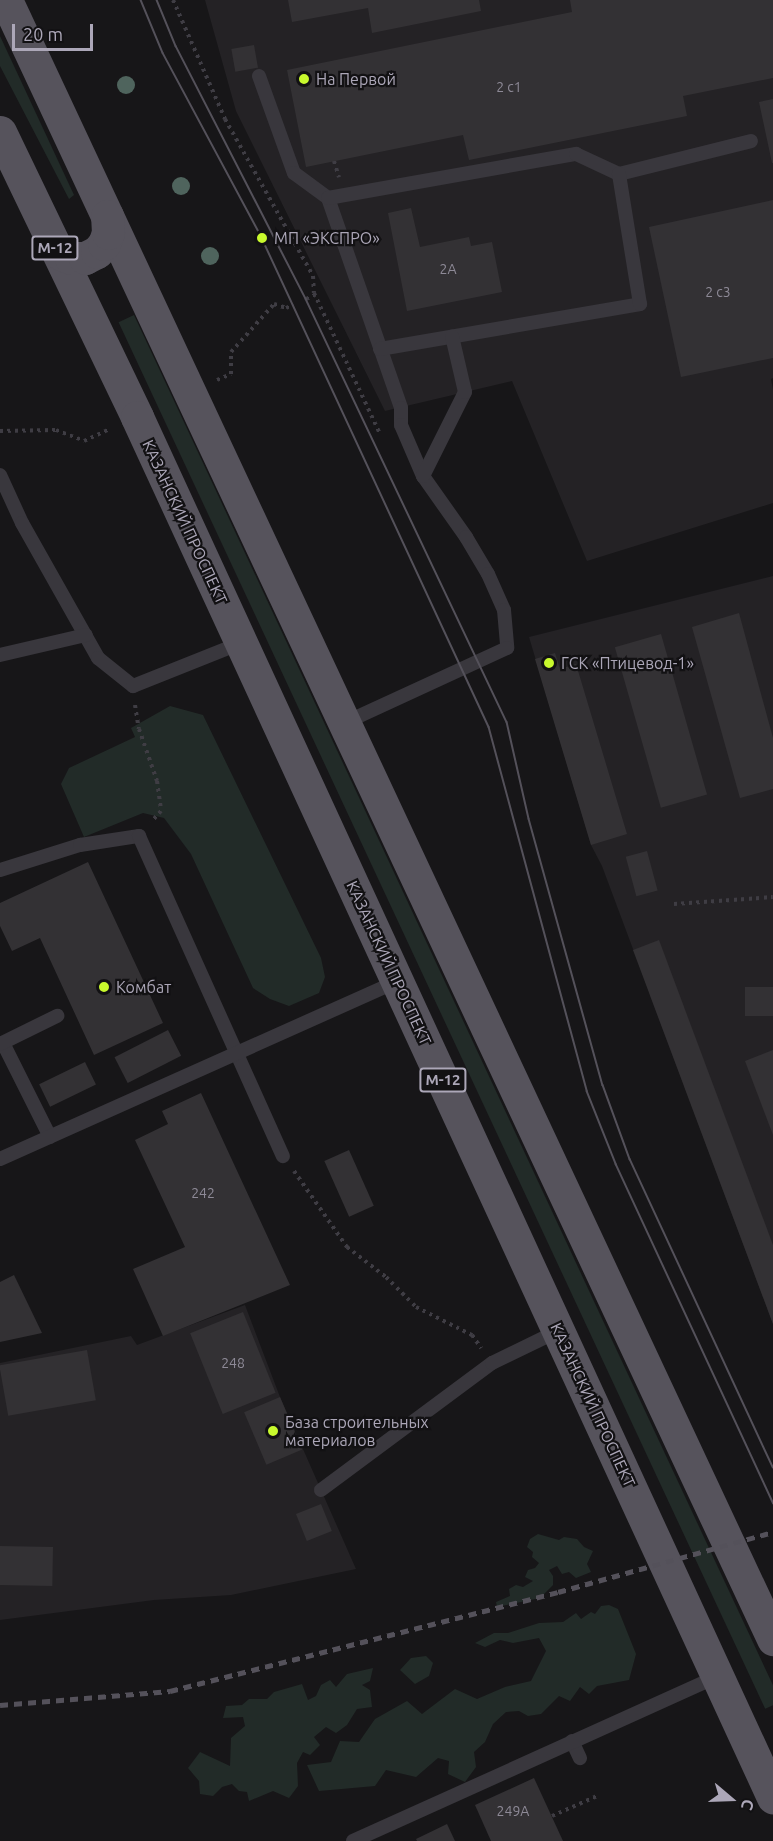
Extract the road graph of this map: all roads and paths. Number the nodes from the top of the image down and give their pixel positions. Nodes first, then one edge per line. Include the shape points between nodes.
1 (6, 0) edge
2 (173, 0) edge
3 (259, 76) dead end
4 (0, 132) edge
5 (751, 141) dead end
6 (619, 174) junction
7 (328, 198) junction
8 (107, 216) junction
9 (54, 246) junction
10 (315, 295) junction
11 (306, 299) dead end
12 (293, 305) dead end
13 (453, 336) junction
14 (380, 349) junction
15 (231, 374) dead end
16 (374, 419) dead end
17 (0, 431) edge
18 (84, 441) dead end
19 (0, 475) edge
20 (423, 476) junction
21 (86, 635) junction
22 (241, 643) junction
23 (0, 655) edge
24 (133, 686) junction
25 (344, 723) junction
26 (139, 836) junction
27 (0, 870) edge
28 (773, 897) edge
29 (674, 904) dead end
30 (397, 981) junction
31 (57, 1016) dead end
32 (2, 1043) edge
33 (237, 1054) junction
34 (50, 1137) junction
35 (283, 1156) joint
36 (0, 1159) edge
37 (558, 1330) junction
38 (492, 1363) junction
39 (321, 1490) dead end
40 (773, 1639) edge
41 (718, 1676) junction
42 (572, 1741) junction
43 (579, 1758) dead end
44 (597, 1796) dead end
45 (773, 1797) edge
46 (552, 1816) dead end
47 (353, 1841) edge

1 - 8 main road
2 - 10 path via 225,119 314,276
3 - 7 lane via 294,173
4 - 9 main road, КАЗАНСКИЙ ПРОСПЕКТ / М-12
5 - 6 lane
6 - 7 lane via 576,154
6 - 13 lane via 640,304
7 - 14 lane
8 - 9 main road via 108,233 97,252 85,258 71,258
8 - 25 main road
9 - 22 main road, КАЗАНСКИЙ ПРОСПЕКТ / М-12
10 - 11 path
10 - 16 path
12 - 15 path via 286,308 273,304 242,337 231,352
13 - 14 lane
13 - 20 lane via 465,392
14 - 20 lane via 401,408 401,425
17 - 18 path via 56,430
19 - 21 lane via 22,523
20 - 25 lane via 488,574 504,610 507,648
21 - 23 lane
21 - 24 lane via 98,658
22 - 24 lane
22 - 30 main road, КАЗАНСКИЙ ПРОСПЕКТ / М-12
24 - 26 path via 139,729 157,781 161,811
25 - 40 main road
26 - 27 lane via 81,845
26 - 33 lane
28 - 29 path
30 - 33 lane
30 - 37 main road, КАЗАНСКИЙ ПРОСПЕКТ / М-12
31 - 32 lane
32 - 34 lane
33 - 34 lane
33 - 35 lane
34 - 36 lane
35 - 38 path via 347,1246 416,1307 472,1335
37 - 38 lane
37 - 41 main road, КАЗАНСКИЙ ПРОСПЕКТ / М-12
38 - 39 lane
41 - 42 lane
41 - 45 main road, КАЗАНСКИЙ ПРОСПЕКТ / М-12
42 - 43 lane
42 - 47 lane
44 - 46 path

